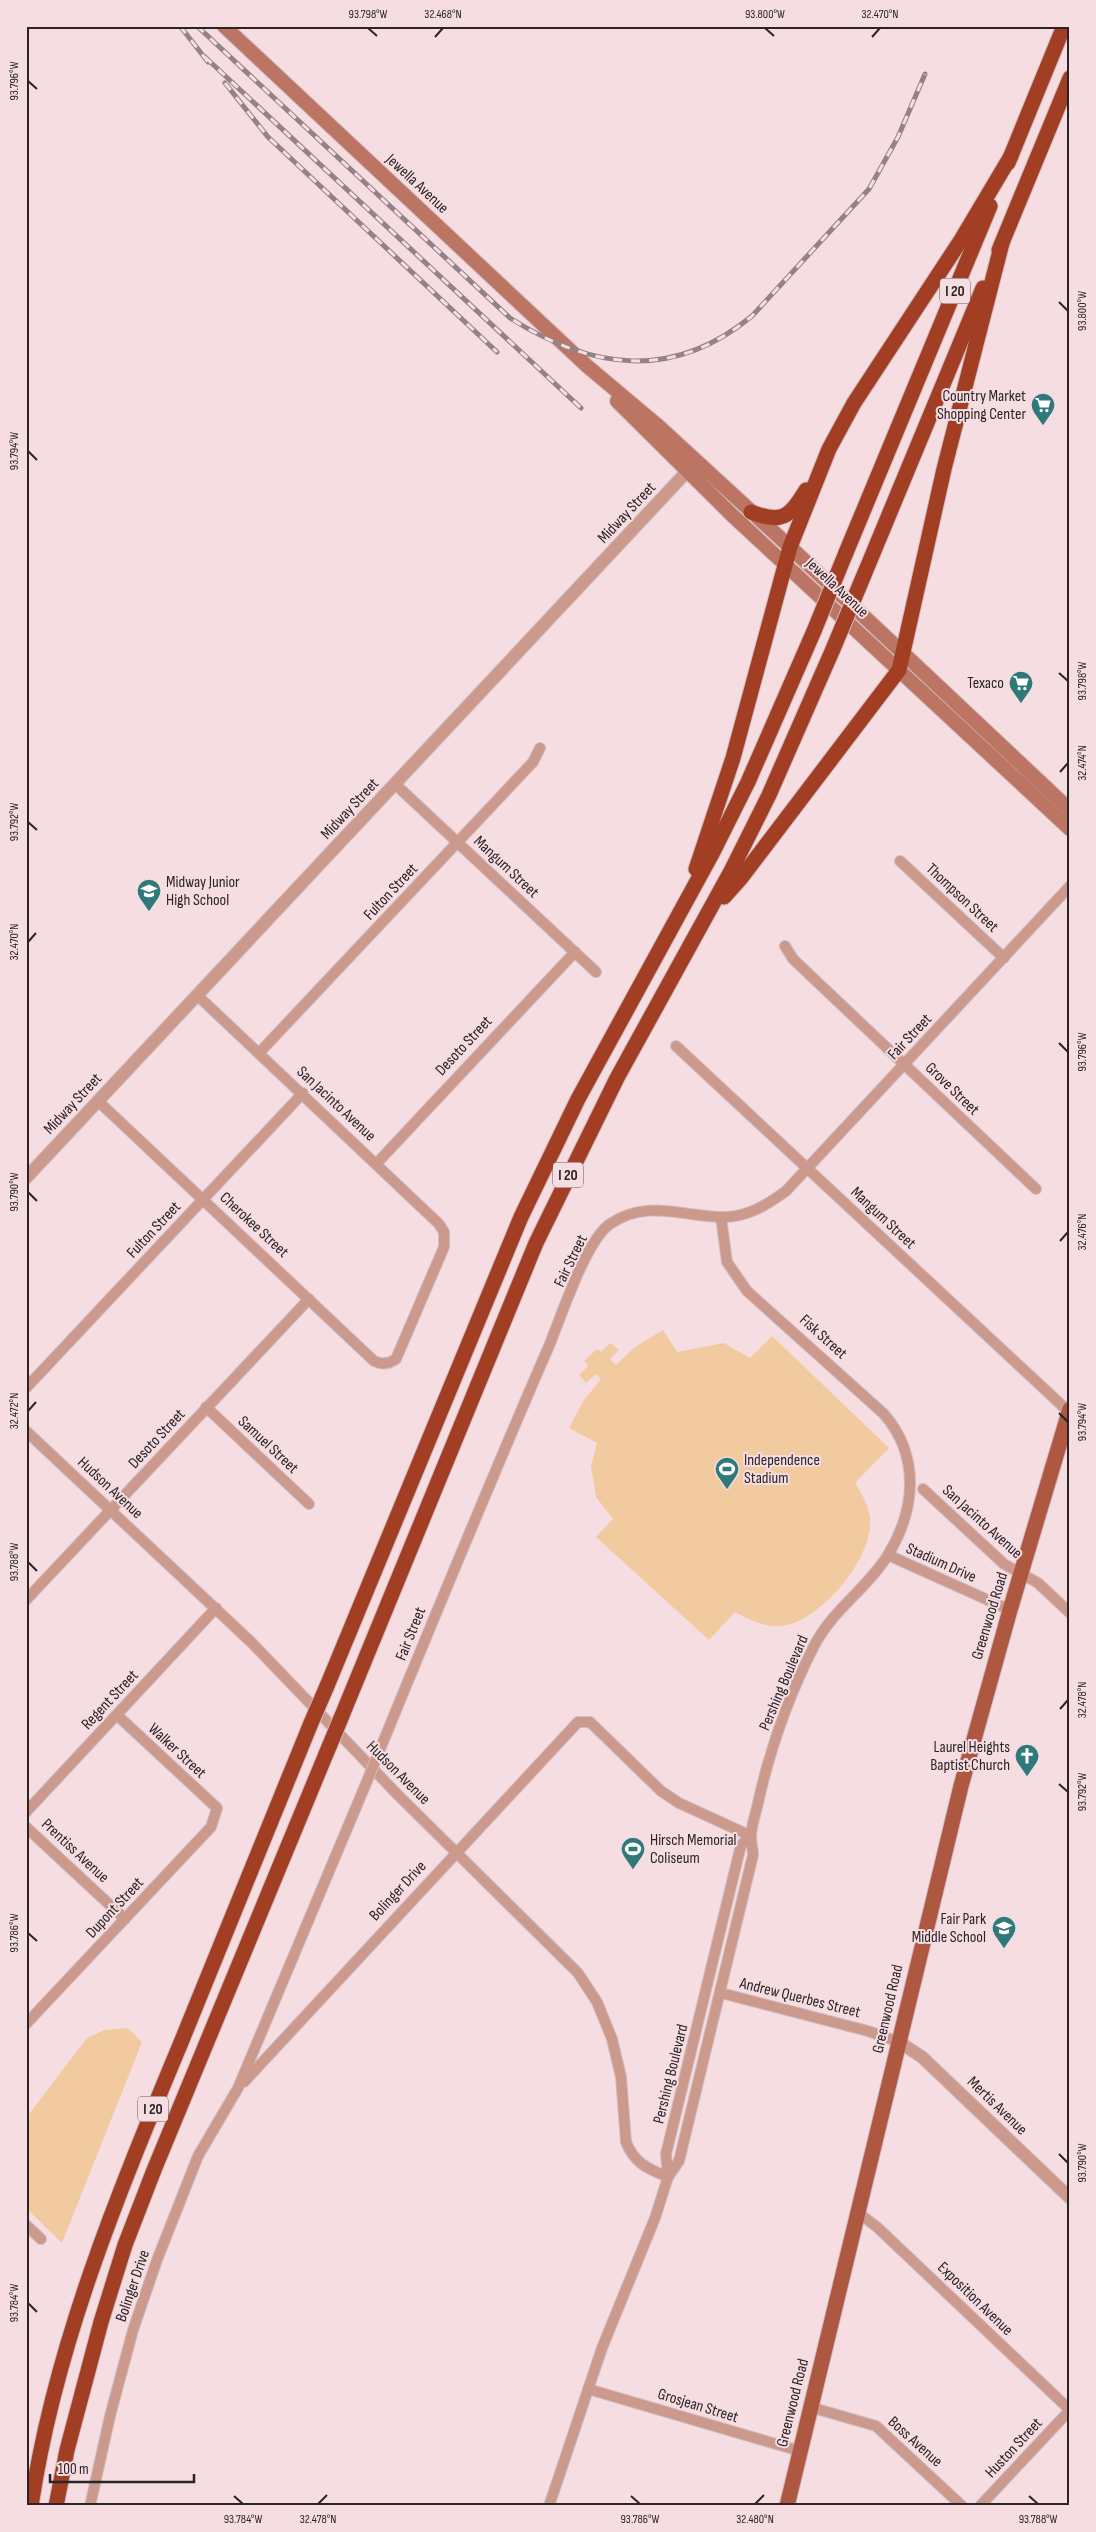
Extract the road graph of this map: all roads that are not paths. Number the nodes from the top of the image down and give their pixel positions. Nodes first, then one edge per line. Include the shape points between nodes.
1 (224, 26) edge
2 (1064, 26) edge
3 (1070, 78) edge
4 (1011, 156) junction
5 (1002, 243) junction
6 (829, 449) junction
7 (692, 467) junction
8 (751, 512) junction
9 (790, 548) junction
10 (786, 565) junction
11 (903, 654) junction
12 (899, 670) junction
13 (540, 748) dead end
14 (395, 784) junction
15 (1070, 810) edge
16 (1070, 828) edge
17 (458, 842) junction
18 (900, 861) dead end
19 (1070, 886) edge
20 (683, 907) junction
21 (711, 910) junction
22 (785, 946) dead end
23 (575, 952) junction
24 (1004, 958) junction
25 (596, 972) dead end
26 (197, 995) junction
27 (676, 1046) dead end
28 (259, 1053) junction
29 (906, 1065) junction
30 (303, 1093) junction
31 (98, 1101) junction
32 (377, 1163) junction
33 (808, 1169) junction
34 (26, 1178) edge
35 (1036, 1189) dead end
36 (204, 1199) junction
37 (721, 1217) junction
38 (309, 1299) junction
39 (390, 1363) joint
40 (26, 1388) edge
41 (206, 1407) junction
42 (1069, 1410) edge
43 (26, 1431) edge
44 (910, 1478) joint
45 (923, 1489) dead end
46 (309, 1504) dead end
47 (111, 1510) junction
48 (888, 1555) junction
49 (1021, 1575) junction
50 (26, 1600) edge
51 (216, 1608) junction
52 (1010, 1610) junction
53 (1070, 1613) edge
54 (117, 1715) junction
55 (364, 1786) joint
56 (217, 1808) joint
57 (26, 1812) edge
58 (26, 1826) edge
59 (751, 1836) junction
60 (456, 1851) junction
61 (125, 1919) junction
62 (721, 1993) junction
63 (26, 2024) edge
64 (899, 2042) junction
65 (238, 2088) junction
66 (668, 2177) junction
67 (1070, 2198) edge
68 (857, 2212) junction
69 (28, 2230) edge
70 (41, 2239) dead end
71 (588, 2388) junction
72 (810, 2407) junction
73 (1070, 2410) edge
74 (800, 2451) junction
75 (57, 2505) edge
76 (31, 2506) edge
77 (90, 2506) edge
78 (549, 2506) edge
79 (787, 2506) edge
80 (962, 2506) edge
81 (980, 2506) edge

1 - 7 main road, Jewella Avenue
2 - 4 highway, I 20
3 - 5 highway, I 20
4 - 6 highway via 961,240 854,404
4 - 20 highway, I 20, bridge via 814,631 748,782
5 - 11 highway via 946,460
5 - 21 highway, I 20, bridge via 833,649 769,795
6 - 8 highway via 788,515 770,518
6 - 9 highway
7 - 8 main road, Jewella Avenue
7 - 10 main road, Jewella Avenue
7 - 14 street, Midway Street
8 - 9 main road, Jewella Avenue
9 - 10 highway
9 - 11 main road, Jewella Avenue
10 - 12 main road, Jewella Avenue
10 - 20 highway via 733,758
11 - 12 highway
11 - 15 main road, Jewella Avenue
12 - 16 main road, Jewella Avenue
12 - 21 highway via 741,878
13 - 17 street, Fulton Street via 533,762
14 - 17 street, Mangum Street
14 - 26 street, Midway Street
17 - 23 street, Mangum Street
17 - 28 street, Fulton Street
18 - 24 street, Thompson Street
19 - 24 street, Fair Street
20 - 76 highway, I 20, bridge via 578,1099 521,1217 105,2228 65,2353
21 - 75 highway, I 20, bridge via 617,1078 536,1244 154,2170 100,2322 67,2450
22 - 29 street, Grove Street via 793,959
23 - 25 street, Mangum Street
23 - 32 street, Desoto Street
24 - 29 street, Fair Street
26 - 28 street, San Jacinto Avenue
26 - 31 street, Midway Street
27 - 33 street, Mangum Street
28 - 30 street, San Jacinto Avenue
29 - 33 street, Fair Street
29 - 35 street, Grove Street
30 - 32 street, San Jacinto Avenue
30 - 36 street, Fulton Street
31 - 34 street, Midway Street
31 - 36 street, Cherokee Street
32 - 39 street, San Jacinto Avenue via 439,1224 445,1241 400,1354
33 - 37 street, Fair Street via 760,1210
33 - 42 street, Mangum Street
36 - 38 street, Cherokee Street
36 - 40 street, Fulton Street
37 - 44 street, Fisk Street via 727,1262 747,1291 884,1414 904,1442
37 - 55 street, Fair Street, bridge via 665,1209 639,1210 609,1224 590,1249
38 - 39 street, Cherokee Street via 374,1361
38 - 41 street, Desoto Street
41 - 46 street, Samuel Street
41 - 47 street, Desoto Street
42 - 49 main road, Greenwood Road
43 - 47 street, Hudson Avenue
44 - 48 street, Pershing Boulevard via 903,1522
45 - 49 street, San Jacinto Avenue via 1004,1564
47 - 50 street, Desoto Street
47 - 51 street, Hudson Avenue
48 - 52 street, Stadium Drive
48 - 59 street, Pershing Boulevard via 835,1613 814,1646 782,1722
49 - 52 main road, Greenwood Road
49 - 53 street, San Jacinto Avenue via 1038,1583
51 - 54 street, Regent Street
51 - 60 street, Hudson Avenue
52 - 64 main road, Greenwood Road via 961,1786
54 - 56 street, Walker Street
54 - 57 street, Regent Street
55 - 65 street, Bolinger Drive
56 - 61 street, Dupont Street via 211,1827
58 - 61 street, Prentiss Avenue
59 - 60 street, Bolinger Drive via 661,1791 590,1722 584,1721 578,1722
59 - 62 street, Pershing Boulevard via 753,1855
59 - 66 street, Pershing Boulevard via 742,1845 739,1855 666,2154
60 - 65 street, Bolinger Drive
60 - 66 street, Hudson Avenue via 568,1962 590,1990 604,2016 616,2054 626,2142 636,2160
61 - 63 street, Dupont Street
62 - 64 street, Andrew Querbes Street
62 - 66 street, Pershing Boulevard via 679,2160
64 - 67 street, Mertis Avenue via 922,2057
64 - 68 main road, Greenwood Road
65 - 77 street, Bolinger Drive via 198,2156 154,2268 133,2330
66 - 71 street, Pershing Boulevard
68 - 72 main road, Greenwood Road
68 - 73 street, Exposition Avenue
69 - 70 street
71 - 74 street, Grosjean Street
71 - 78 street, Pershing Boulevard
72 - 74 main road, Greenwood Road
72 - 80 street, Boss Avenue via 876,2426
73 - 81 street, Huston Street
74 - 79 main road, Greenwood Road

